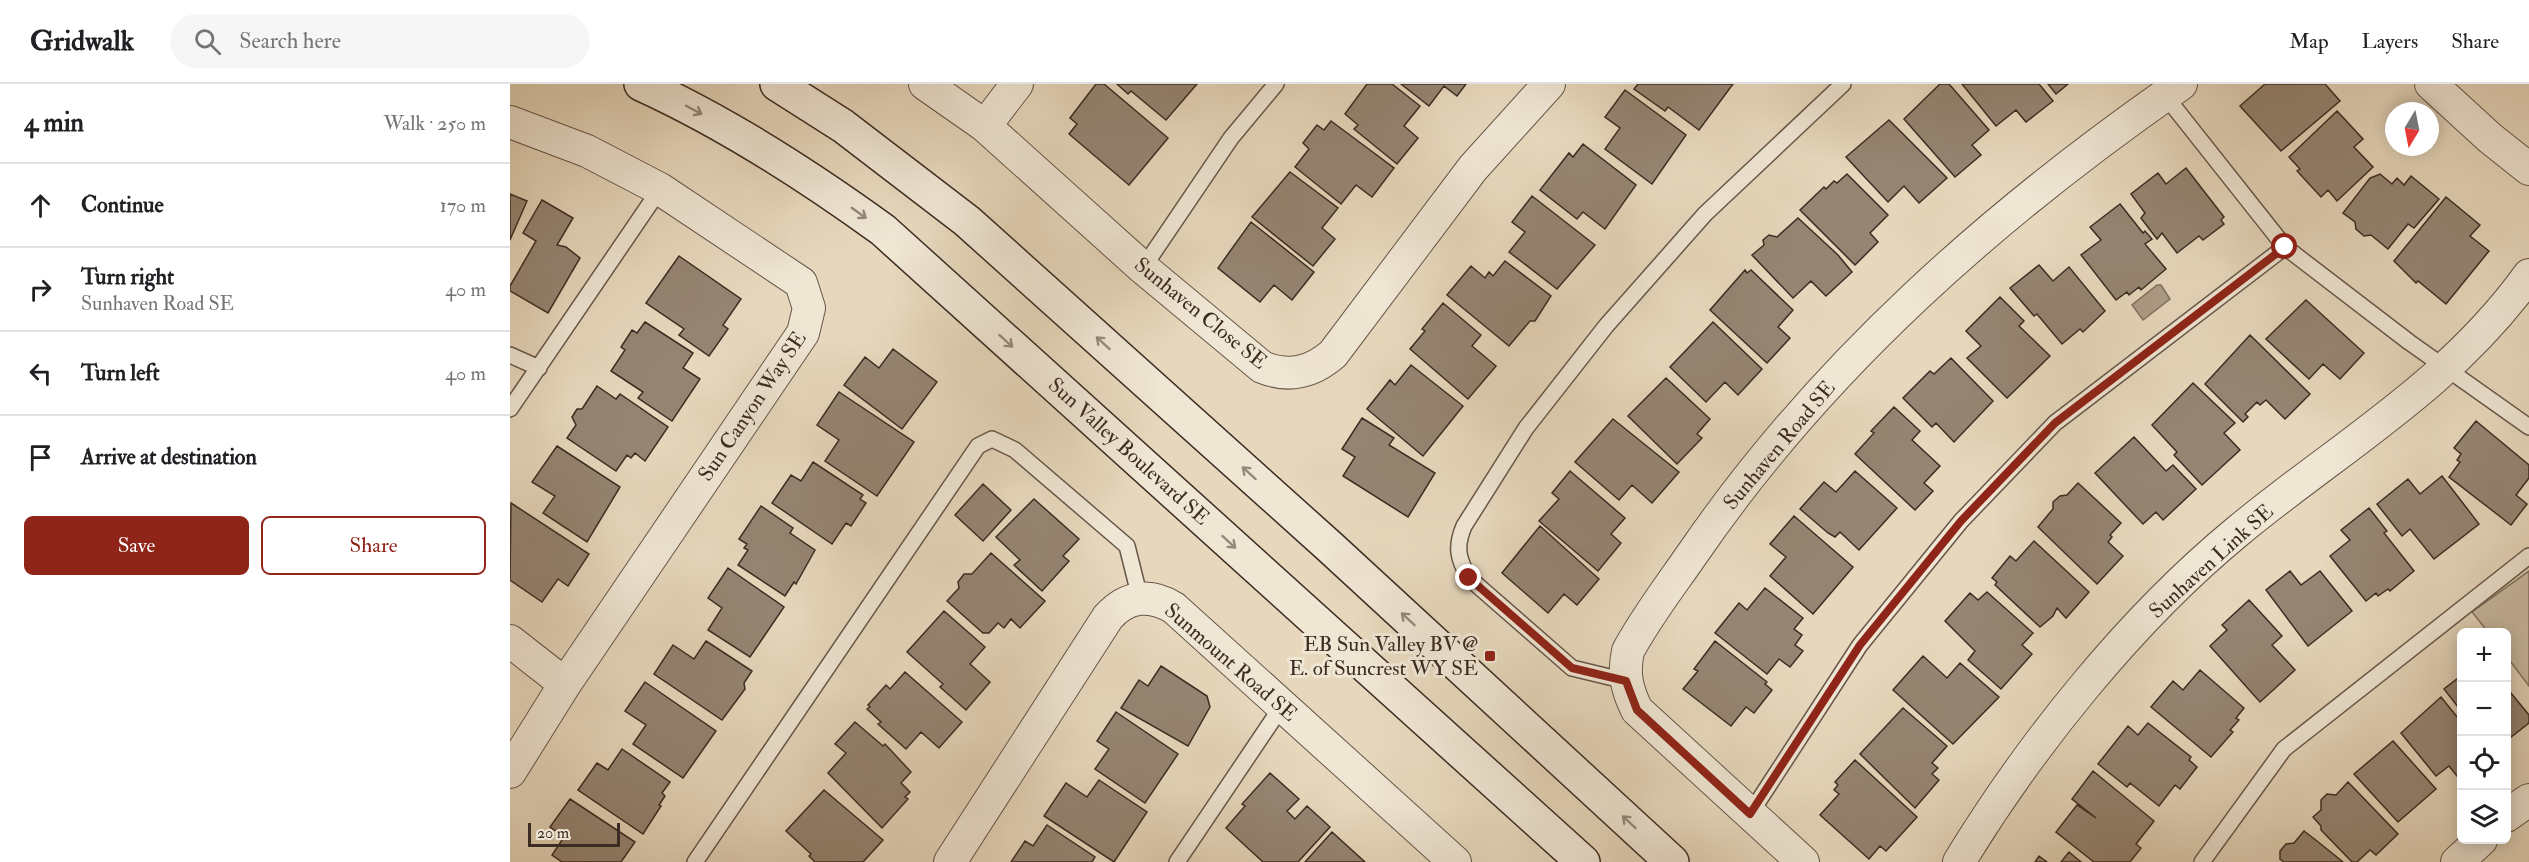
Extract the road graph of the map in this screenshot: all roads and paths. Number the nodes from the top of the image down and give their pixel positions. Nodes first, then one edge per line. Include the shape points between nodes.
1 (641, 84) edge
2 (777, 84) edge
3 (925, 84) edge
4 (1017, 84) edge
5 (1276, 84) edge
6 (1549, 84) edge
7 (1843, 84) edge
8 (2431, 84) edge
9 (2167, 88) edge
10 (510, 122) edge
11 (986, 126) junction
12 (2529, 169) edge
13 (660, 189) junction
14 (2285, 247) junction
15 (1143, 268) junction
16 (2529, 274) edge
17 (510, 355) edge
18 (539, 368) junction
19 (2448, 368) junction
20 (510, 409) edge
21 (2529, 427) edge
22 (2529, 556) edge
23 (1140, 598) junction
24 (510, 641) edge
25 (1626, 681) junction
26 (565, 684) junction
27 (1282, 706) junction
28 (510, 772) edge
29 (2529, 800) edge
30 (2511, 813) edge
31 (1750, 814) junction
32 (2477, 844) edge
33 (695, 862) edge
34 (950, 862) edge
35 (1177, 862) edge
36 (1455, 862) edge
37 (1583, 862) edge
38 (1672, 862) edge
39 (1803, 862) edge
40 (1959, 862) edge
41 (2202, 862) edge
42 (2457, 862) edge

1 -> 37 main road, Sun Valley Boulevard SE via 774,157 883,230
38 -> 2 main road via 967,221 843,126
3 - 11 street, Sunhaven Close SE
4 - 11 street
5 - 15 lane via 1231,138
6 - 15 street, Sunhaven Close SE via 1473,168 1333,354 1312,369 1286,374 1262,367
7 - 25 lane via 1705,214 1606,326 1526,428 1464,526 1458,542 1459,561 1469,578 1572,668
8 - 12 street
9 - 14 lane
9 - 25 street, Sunhaven Road SE via 1974,241 1883,326 1761,462 1710,527 1635,638 1625,666
10 - 13 street, Sun Canyon Way SE via 587,151
11 - 15 street, Sunhaven Close SE
13 - 18 lane
13 - 26 street, Sun Canyon Way SE via 801,283 809,308 807,323
14 - 19 lane
14 - 31 lane via 2055,423 1961,521 1860,645
16 - 19 street, Sunhaven Link SE via 2499,314
17 - 18 lane
18 - 20 lane
19 - 21 lane
19 - 40 street, Sunhaven Link SE via 2407,404 2237,532 2166,598 2032,753
22 - 41 lane via 2284,749
23 - 27 street, Sunmount Road SE via 1152,598 1173,608
23 - 33 lane via 1127,546 1015,450 992,439 978,447
23 - 34 street, Sunmount Road SE via 1116,608 1108,617
24 - 26 street
25 - 31 street, Sunhaven Road SE via 1637,710
26 - 28 street, Sun Canyon Way SE
27 - 35 lane
27 - 36 street, Sunmount Road SE
29 - 30 street
31 - 39 street, Sunhaven Road SE
32 - 42 street

